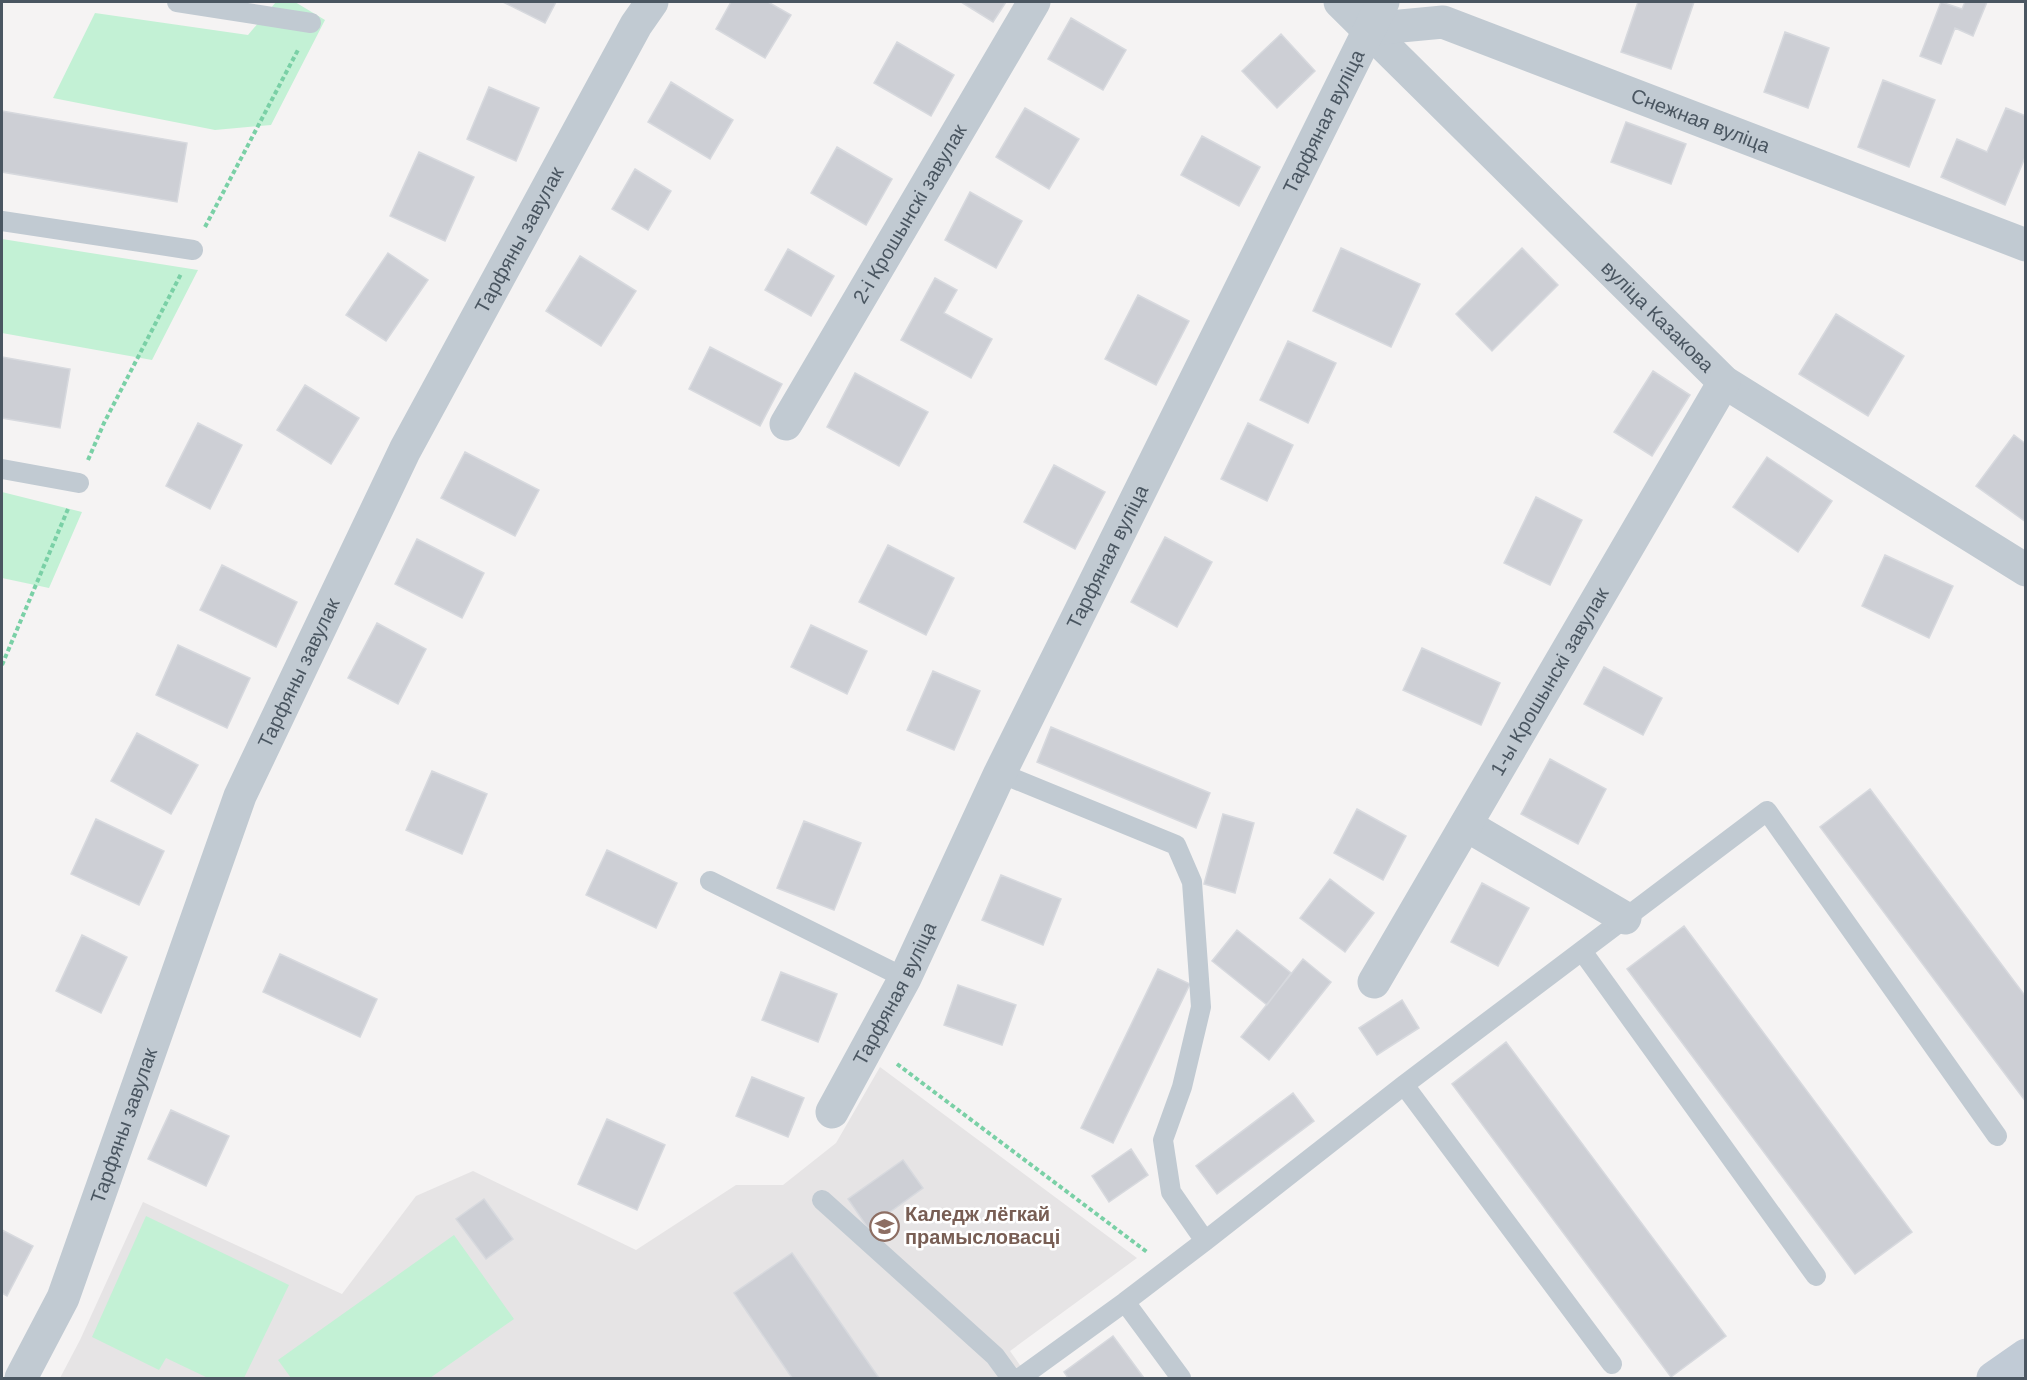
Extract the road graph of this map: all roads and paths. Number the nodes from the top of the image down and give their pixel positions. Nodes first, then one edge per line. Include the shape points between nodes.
1 (177, 2) edge
2 (652, 2) edge
3 (1034, 2) edge
4 (1340, 2) edge
5 (1376, 15) edge
6 (311, 23) joint
7 (2, 221) edge
8 (2025, 245) edge
9 (193, 250) junction
10 (1724, 382) junction
11 (786, 424) dead end
12 (2, 469) edge
13 (79, 483) junction
14 (2025, 570) edge
15 (2, 664) edge
16 (1000, 773) junction
17 (1466, 825) junction
18 (710, 881) dead end
19 (1625, 918) junction
20 (1582, 951) junction
21 (905, 978) junction
22 (1374, 982) dead end
23 (870, 1043) junction
24 (1404, 1085) junction
25 (832, 1112) dead end
26 (1997, 1136) dead end
27 (822, 1200) dead end
28 (1205, 1241) junction
29 (1169, 1269) junction
30 (1816, 1276) dead end
31 (1125, 1302) junction
32 (2025, 1355) edge
33 (1612, 1364) dead end
34 (21, 1378) edge
35 (1011, 1378) edge
36 (1020, 1378) edge
37 (1181, 1378) edge
38 (1993, 1378) edge

1 - 6 lane
2 - 34 street, Тарфяны завулак via 405,450 240,796 63,1298
3 - 11 street, 2-і Крошынскі завулак
4 - 5 street, вуліца Казакова
5 - 8 street, Снежная вуліца via 1443,22
5 - 10 street, вуліца Казакова
5 - 16 street, Тарфяная вуліца
6 - 9 path
7 - 9 lane
9 - 13 path via 104,423
10 - 14 street, вуліца Казакова
10 - 17 street, 1-ы Крошынскі завулак
12 - 13 lane
13 - 15 path
16 - 21 street, Тарфяная вуліца
16 - 28 lane via 1176,845 1192,882 1201,1007 1182,1087 1163,1140 1171,1192
17 - 19 street
17 - 22 street, 1-ы Крошынскі завулак
18 - 21 lane
19 - 20 lane
19 - 26 lane via 1767,811
20 - 24 lane
20 - 30 lane
21 - 23 street, Тарфяная вуліца
23 - 25 street, Тарфяная вуліца
23 - 29 path
24 - 28 lane
24 - 33 lane
27 - 35 lane via 995,1356
28 - 29 lane
29 - 31 lane
31 - 36 lane
31 - 37 lane
32 - 38 main road

